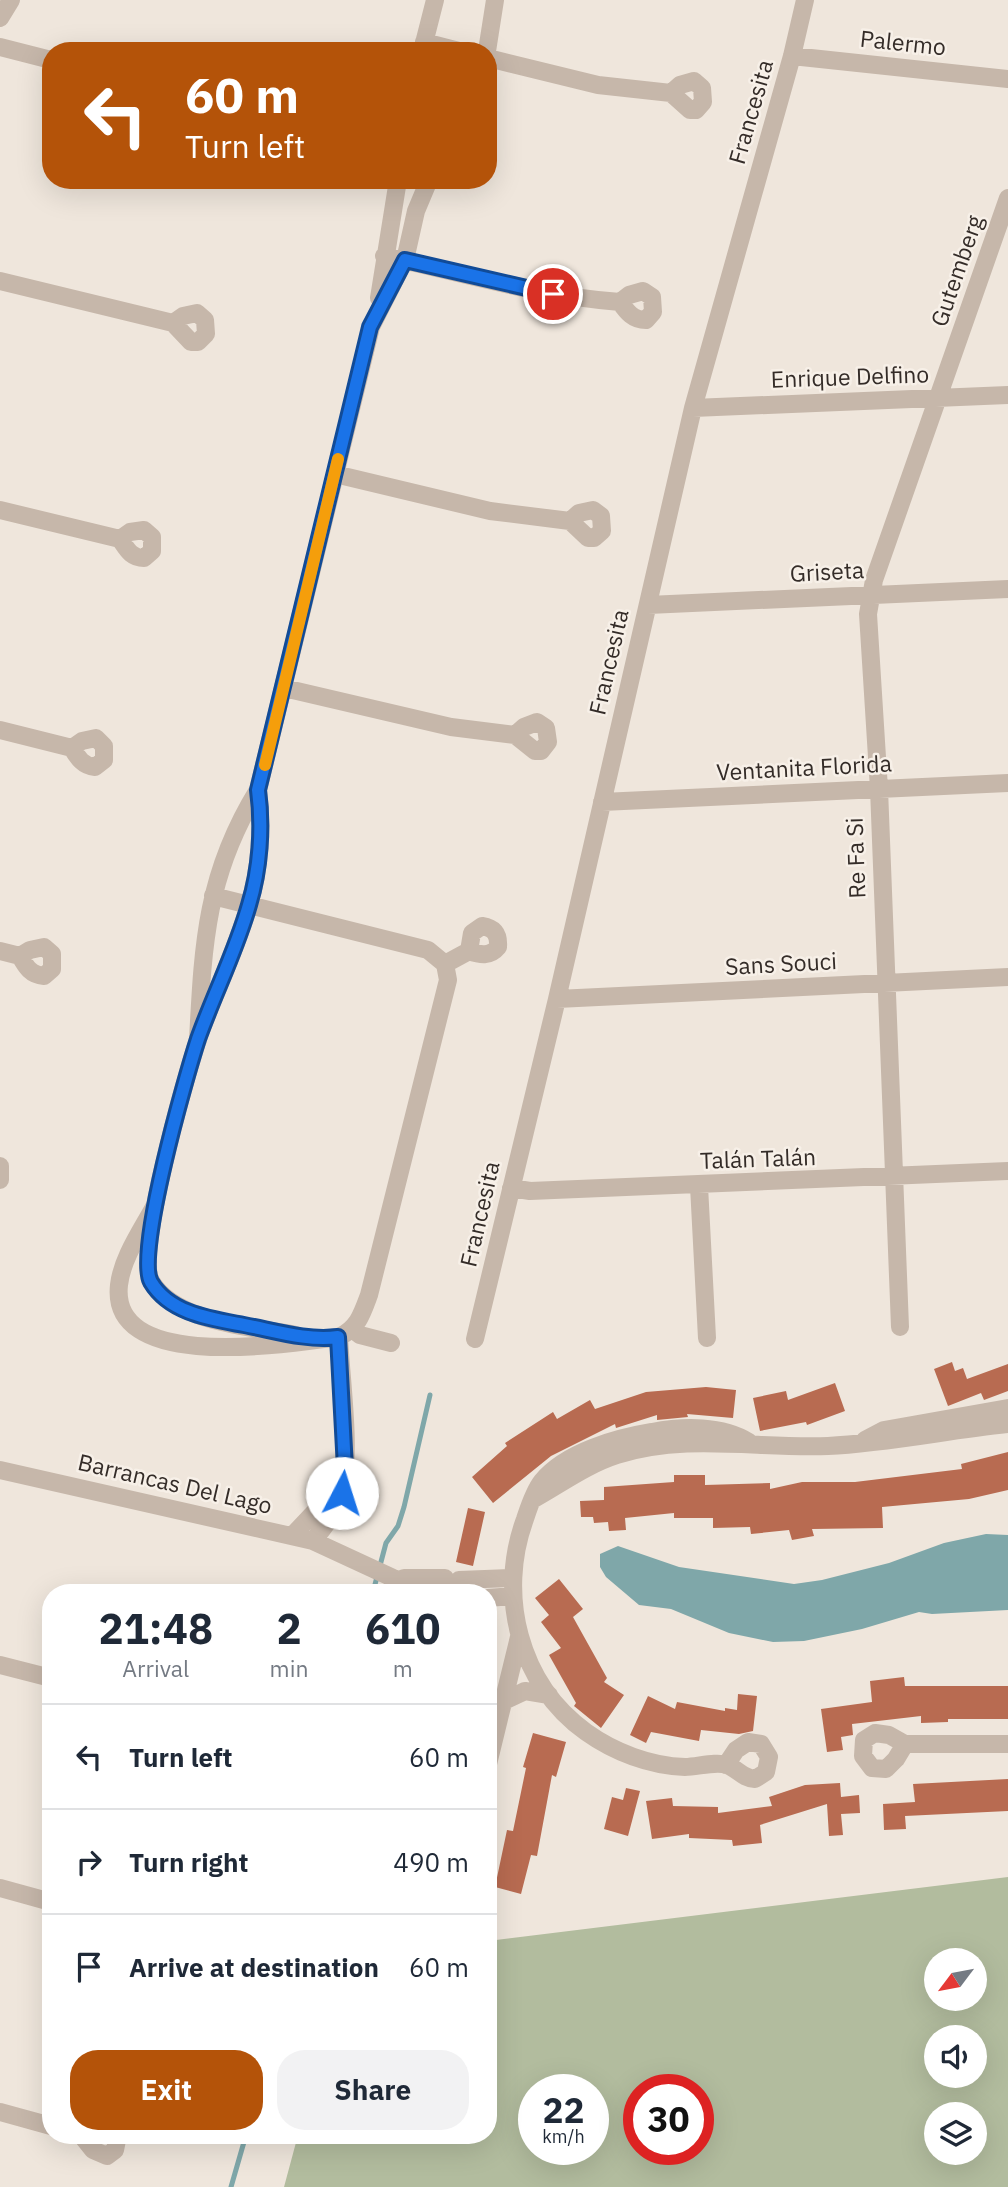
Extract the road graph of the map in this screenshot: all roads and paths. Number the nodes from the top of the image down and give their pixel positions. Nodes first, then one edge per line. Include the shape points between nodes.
1 (11, 0) edge
2 (435, 0) edge
3 (495, 0) edge
4 (805, 0) edge
5 (0, 18) edge
6 (424, 42) edge
7 (488, 42) edge
8 (0, 47) edge
9 (792, 56) junction
10 (42, 58) edge
11 (497, 60) edge
12 (1008, 79) edge
13 (671, 93) dead end
14 (396, 189) edge
15 (425, 189) edge
16 (1008, 198) edge
17 (384, 256) junction
18 (405, 260) junction
19 (0, 281) edge
20 (620, 302) dead end
21 (378, 309) junction
22 (173, 323) dead end
23 (1008, 395) edge
24 (939, 399) junction
25 (693, 408) junction
26 (335, 474) junction
27 (0, 510) edge
28 (570, 520) dead end
29 (120, 539) dead end
30 (1008, 589) edge
31 (870, 595) junction
32 (648, 605) junction
33 (284, 688) junction
34 (0, 730) edge
35 (515, 735) dead end
36 (72, 748) dead end
37 (1008, 783) edge
38 (879, 789) junction
39 (258, 790) junction
40 (602, 802) junction
41 (213, 896) junction
42 (250, 904) junction
43 (0, 951) edge
44 (468, 951) dead end
45 (20, 956) dead end
46 (445, 964) junction
47 (1008, 977) edge
48 (885, 983) junction
49 (557, 999) junction
50 (198, 1040) junction
51 (0, 1166) edge
52 (1008, 1171) edge
53 (894, 1177) junction
54 (0, 1180) edge
55 (699, 1186) junction
56 (511, 1188) junction
57 (154, 1207) junction
58 (900, 1327) dead end
59 (345, 1333) junction
60 (707, 1338) dead end
61 (317, 1339) junction
62 (475, 1339) dead end
63 (391, 1343) dead end
64 (1008, 1408) edge
65 (1008, 1424) edge
66 (860, 1442) junction
67 (0, 1470) edge
68 (342, 1483) junction
69 (292, 1536) junction
70 (313, 1541) junction
71 (512, 1578) junction
72 (446, 1583) edge
73 (513, 1596) junction
74 (497, 1597) edge
75 (519, 1637) junction
76 (0, 1665) edge
77 (42, 1676) edge
78 (549, 1695) junction
79 (504, 1701) junction
80 (497, 1729) edge
81 (905, 1744) dead end
82 (1008, 1744) edge
83 (726, 1765) dead end
84 (0, 1888) edge
85 (42, 1900) edge
86 (0, 2112) edge
87 (42, 2124) edge
88 (88, 2144) edge
89 (116, 2144) edge

1 - 5 street
2 - 6 street
3 - 7 street
4 - 9 street, Francesita
8 - 10 street
9 - 12 street, Palermo
9 - 25 street, Francesita
11 - 13 street via 598,85
14 - 17 street
15 - 18 street
16 - 24 street, Gutemberg
17 - 18 street
17 - 21 street
18 - 20 street via 502,285
18 - 21 street
19 - 22 street
21 - 26 street
23 - 24 street, Enrique Delfino
24 - 25 street, Enrique Delfino
24 - 31 street, Re Fa Si
25 - 32 street, Francesita
26 - 28 street via 490,511
26 - 33 street
27 - 29 street
30 - 31 street, Griseta
31 - 32 street, Griseta
31 - 38 street, Re Fa Si
32 - 40 street, Francesita
33 - 35 street via 451,727
33 - 39 street
34 - 36 street
37 - 38 street, Ventanita Florida
38 - 40 street, Ventanita Florida
38 - 48 street, Re Fa Si
39 - 41 street via 227,845
39 - 42 street via 262,817
40 - 49 street, Francesita
41 - 42 street
41 - 50 street via 202,963
42 - 46 street via 428,950
42 - 50 street
43 - 45 street
44 - 46 street
46 - 59 street via 448,979 376,1269 359,1322
47 - 48 street, Sans Souci
48 - 49 street, Sans Souci
48 - 53 street, Re Fa Si
49 - 56 street, Francesita
50 - 57 street
51 - 54 street
52 - 53 street, Talán Talán
53 - 55 street, Talán Talán
53 - 58 street, Re Fa Si
55 - 56 street, Talán Talán
55 - 60 street
56 - 62 street, Francesita
57 - 61 street via 146,1268 165,1297 200,1316
57 - 61 street via 124,1265 118,1287 121,1305 143,1332 161,1341 212,1347
59 - 61 street
59 - 63 street
59 - 68 street
64 - 66 street via 884,1430
65 - 66 street
66 - 71 street via 803,1447 749,1442 667,1444 587,1467 532,1500
67 - 69 street, Barrancas Del Lago
68 - 69 street
68 - 70 street via 331,1520
69 - 70 street, Barrancas Del Lago
70 - 72 street, Barrancas Del Lago via 393,1578
71 - 72 street
71 - 73 street
73 - 74 street
73 - 75 street
75 - 78 street
75 - 79 street
76 - 77 street
78 - 79 street via 525,1691
78 - 83 street via 569,1719 618,1751 672,1766
79 - 80 street
81 - 82 street
84 - 85 street
86 - 87 street
88 - 89 street via 107,2156

